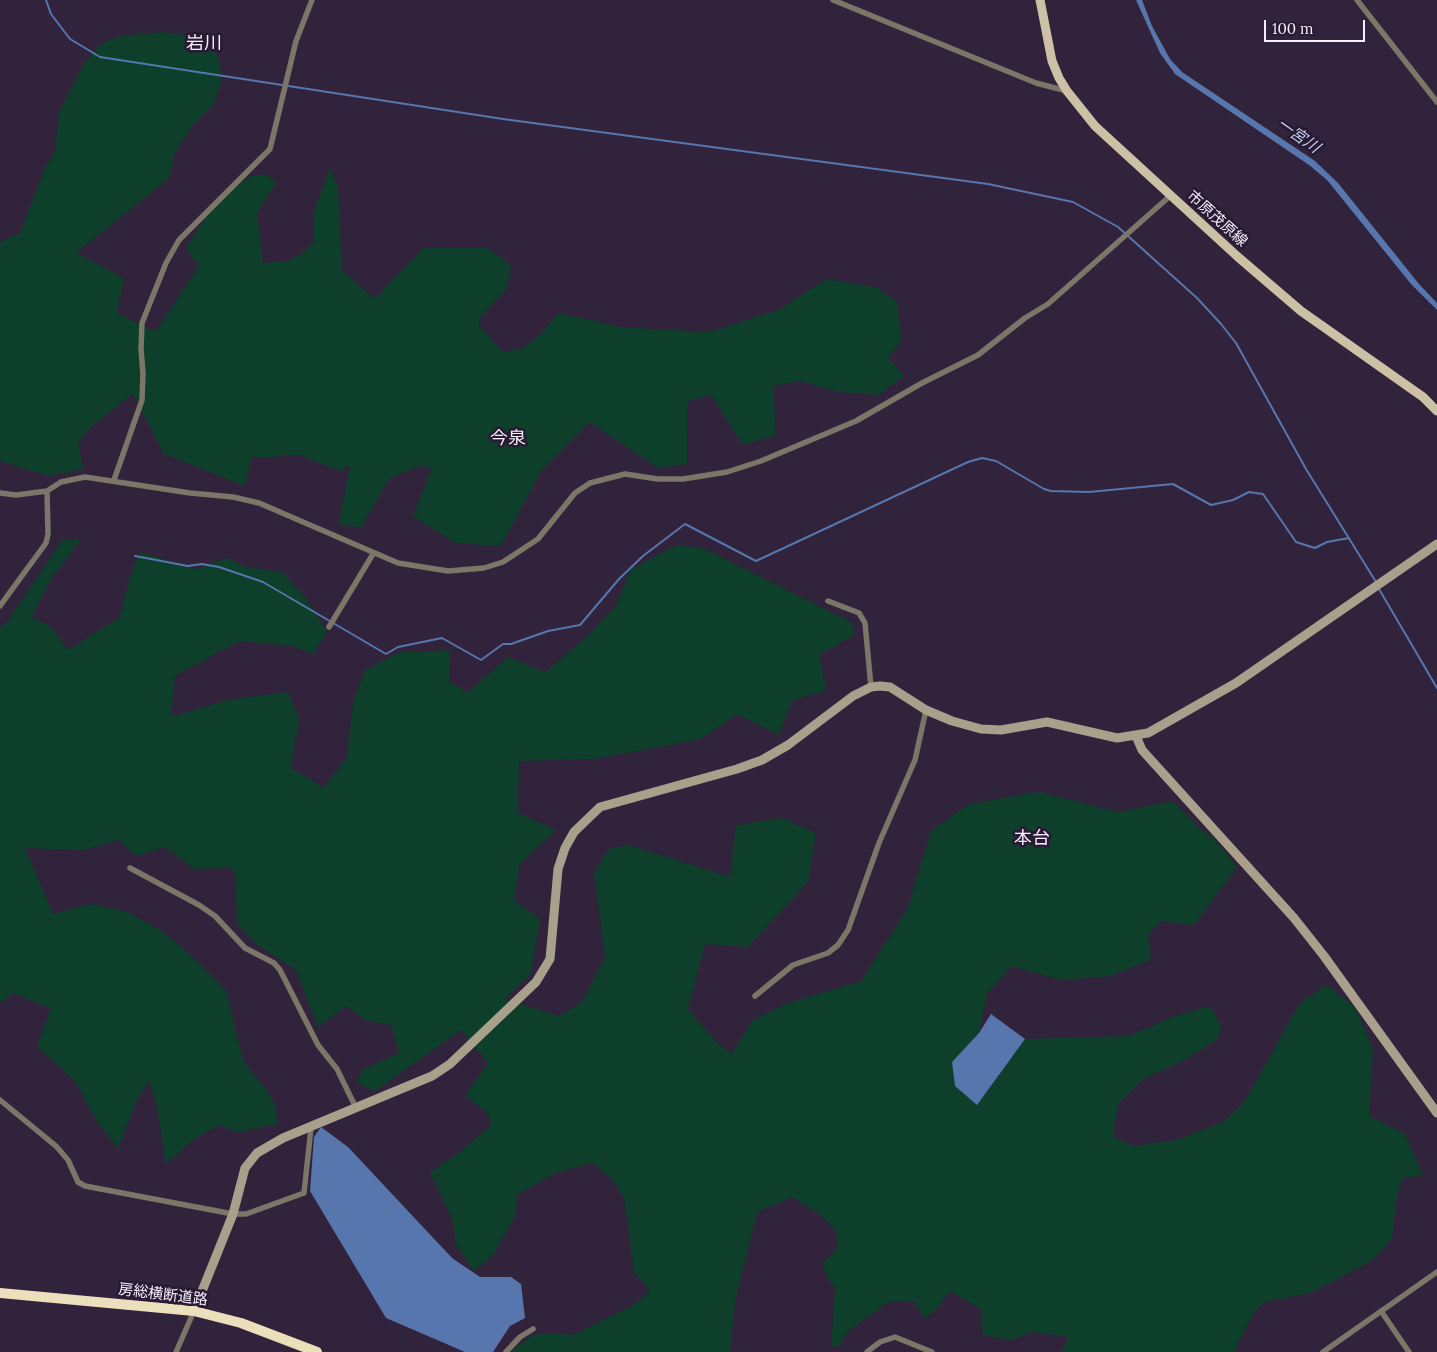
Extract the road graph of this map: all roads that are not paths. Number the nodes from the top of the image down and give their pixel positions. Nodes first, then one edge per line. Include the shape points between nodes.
1 (312, 0) edge
2 (833, 0) edge
3 (1040, 0) edge
4 (1357, 0) edge
5 (1067, 91) junction
6 (1437, 102) edge
7 (1170, 196) junction
8 (1437, 411) edge
9 (114, 480) junction
10 (47, 491) junction
11 (0, 493) edge
12 (1437, 544) edge
13 (373, 554) junction
14 (828, 601) dead end
15 (0, 606) edge
16 (329, 627) dead end
17 (870, 687) junction
18 (926, 710) junction
19 (1136, 736) junction
20 (130, 868) dead end
21 (755, 996) dead end
22 (0, 1100) edge
23 (356, 1108) junction
24 (1437, 1113) edge
25 (311, 1128) junction
26 (233, 1214) junction
27 (1437, 1272) edge
28 (0, 1293) edge
29 (1381, 1311) junction
30 (194, 1312) junction
31 (533, 1329) dead end
32 (176, 1352) edge
33 (317, 1352) edge
34 (506, 1352) edge
35 (867, 1352) edge
36 (932, 1352) edge
37 (1323, 1352) edge
38 (1409, 1352) edge

1 - 9 street via 296,40 270,149 179,240 166,263 142,323 142,400
2 - 5 street via 1036,84
3 - 5 main road, 市原茂原線 via 1052,61
4 - 6 street
5 - 7 main road, 市原茂原線 via 1095,126
7 - 8 main road, 市原茂原線 via 1302,311 1424,397
7 - 13 street via 1048,304 978,355 833,432 727,472 683,479 625,474 590,483 575,494 538,539 503,562 484,568 460,571 425,569
9 - 10 street via 85,477 61,482
9 - 13 street via 233,497 259,504
10 - 11 street
10 - 15 street via 46,543
12 - 19 street via 1221,693 1148,733
13 - 16 street
14 - 17 street via 859,613 865,624
17 - 18 street via 890,687
17 - 23 street via 762,760 600,807 574,832 565,848 558,869 550,959 536,982 450,1064 432,1076
18 - 19 street via 952,722 981,729 1001,730 1047,722 1103,736
18 - 21 street via 915,760 879,843 848,930 828,953 793,965
19 - 24 street via 1142,750 1312,940
20 - 23 street via 215,916 245,948 274,963 318,1045 337,1069
22 - 26 street via 56,1146 68,1160 78,1182 85,1186
23 - 25 street
25 - 26 street via 283,1138 257,1153 245,1168
25 - 26 street via 304,1193 246,1214
26 - 30 street
27 - 29 street
28 - 30 highway, 房総横断道路
29 - 37 street
29 - 38 street
30 - 32 street
30 - 33 highway, 房総横断道路 via 241,1323
31 - 34 street
35 - 36 street via 880,1342 895,1337

